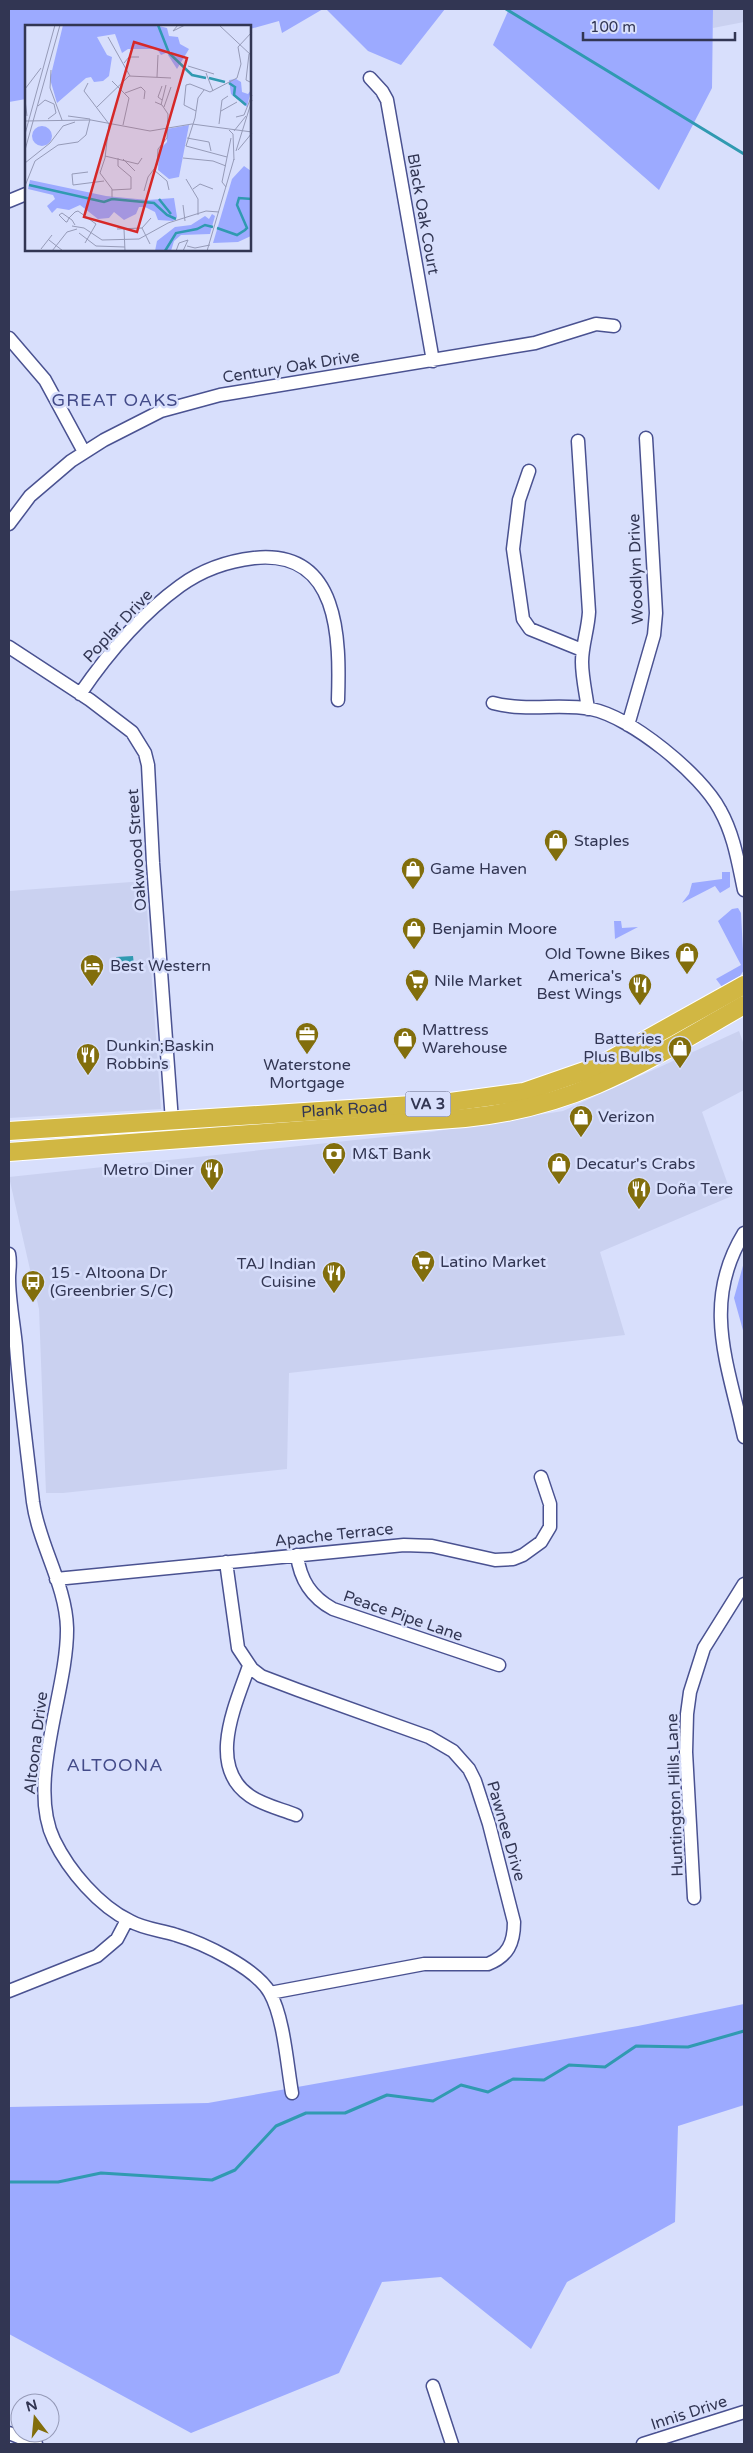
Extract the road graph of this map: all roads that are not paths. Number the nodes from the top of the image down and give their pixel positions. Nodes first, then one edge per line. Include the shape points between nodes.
1 (370, 78) dead end
2 (25, 194) edge
3 (9, 201) edge
4 (614, 326) dead end
5 (9, 338) edge
6 (433, 361) junction
7 (646, 438) dead end
8 (578, 441) dead end
9 (84, 452) junction
10 (529, 471) dead end
11 (9, 524) edge
12 (9, 647) edge
13 (582, 650) junction
14 (80, 694) junction
15 (338, 700) dead end
16 (494, 703) dead end
17 (588, 709) junction
18 (628, 724) junction
19 (744, 890) edge
20 (744, 985) edge
21 (744, 1006) edge
22 (301, 1112) junction
23 (239, 1116) junction
24 (172, 1121) junction
25 (9, 1131) edge
26 (269, 1132) junction
27 (216, 1136) junction
28 (9, 1152) edge
29 (744, 1234) edge
30 (9, 1254) edge
31 (9, 1279) edge
32 (744, 1437) edge
33 (541, 1477) dead end
34 (297, 1555) junction
35 (226, 1562) junction
36 (56, 1579) junction
37 (744, 1585) edge
38 (249, 1666) junction
39 (499, 1666) dead end
40 (296, 1815) dead end
41 (694, 1898) dead end
42 (127, 1920) junction
43 (9, 1991) edge
44 (270, 1993) junction
45 (292, 2093) dead end
46 (433, 2386) dead end
47 (744, 2412) edge
48 (9, 2433) edge
49 (36, 2444) edge
50 (452, 2444) edge
51 (643, 2444) edge

1 - 6 street, Black Oak Court via 386,100
2 - 3 street
4 - 6 street, Century Oak Drive via 596,324 535,343
5 - 9 street via 45,380
6 - 9 street, Century Oak Drive via 193,401 149,417
7 - 18 street, Woodlyn Drive via 656,613 654,635
8 - 13 street via 589,612 588,633
9 - 11 street, Century Oak Drive via 30,496
10 - 13 street via 513,529 524,619 530,629
12 - 14 street, Oakwood Street
13 - 17 street
14 - 15 street, Poplar Drive via 121,641 181,585 216,567 248,559 276,557 315,577 324,589 334,617 340,665
14 - 24 street, Oakwood Street via 132,732 145,753 148,765
16 - 17 street via 523,708
17 - 18 street
18 - 19 street via 674,759 714,799 731,833
20 - 22 highway, Plank Road / VA 3 via 607,1062 536,1088 476,1100
21 - 26 highway, Plank Road / VA 3 via 622,1075 543,1106 496,1115
22 - 23 highway, Plank Road / VA 3
22 - 26 highway via 273,1122
23 - 24 highway, Plank Road / VA 3
23 - 27 highway via 235,1125
24 - 25 highway, Plank Road / VA 3
26 - 27 highway, Plank Road / VA 3
27 - 28 highway, Plank Road / VA 3
29 - 32 street via 724,1281 720,1320 723,1348
30 - 31 street, Altoona Drive
31 - 36 street, Altoona Drive via 33,1502 42,1543
33 - 34 street, Apache Terrace via 550,1504 550,1527 541,1542 513,1559 495,1560 420,1545
34 - 35 street, Apache Terrace
34 - 39 street, Peace Pipe Lane via 307,1587 322,1603
35 - 36 street, Apache Terrace
35 - 38 street, Pawnee Drive via 236,1640 242,1658
36 - 42 street, Altoona Drive via 66,1611 67,1628 45,1786 48,1824 59,1849 78,1876 94,1894
37 - 41 street, Huntington Hills Lane via 704,1648 686,1714
38 - 40 street via 228,1731 230,1769 248,1795
38 - 44 street, Pawnee Drive via 261,1676 429,1737 444,1744 460,1758 475,1781 514,1922 514,1938 508,1950 488,1964 424,1964
42 - 43 street via 117,1939 97,1956
42 - 44 street, Altoona Drive via 204,1946 255,1975
44 - 45 street, Altoona Drive via 283,2038
46 - 50 street
47 - 51 street, Innis Drive
48 - 49 street

